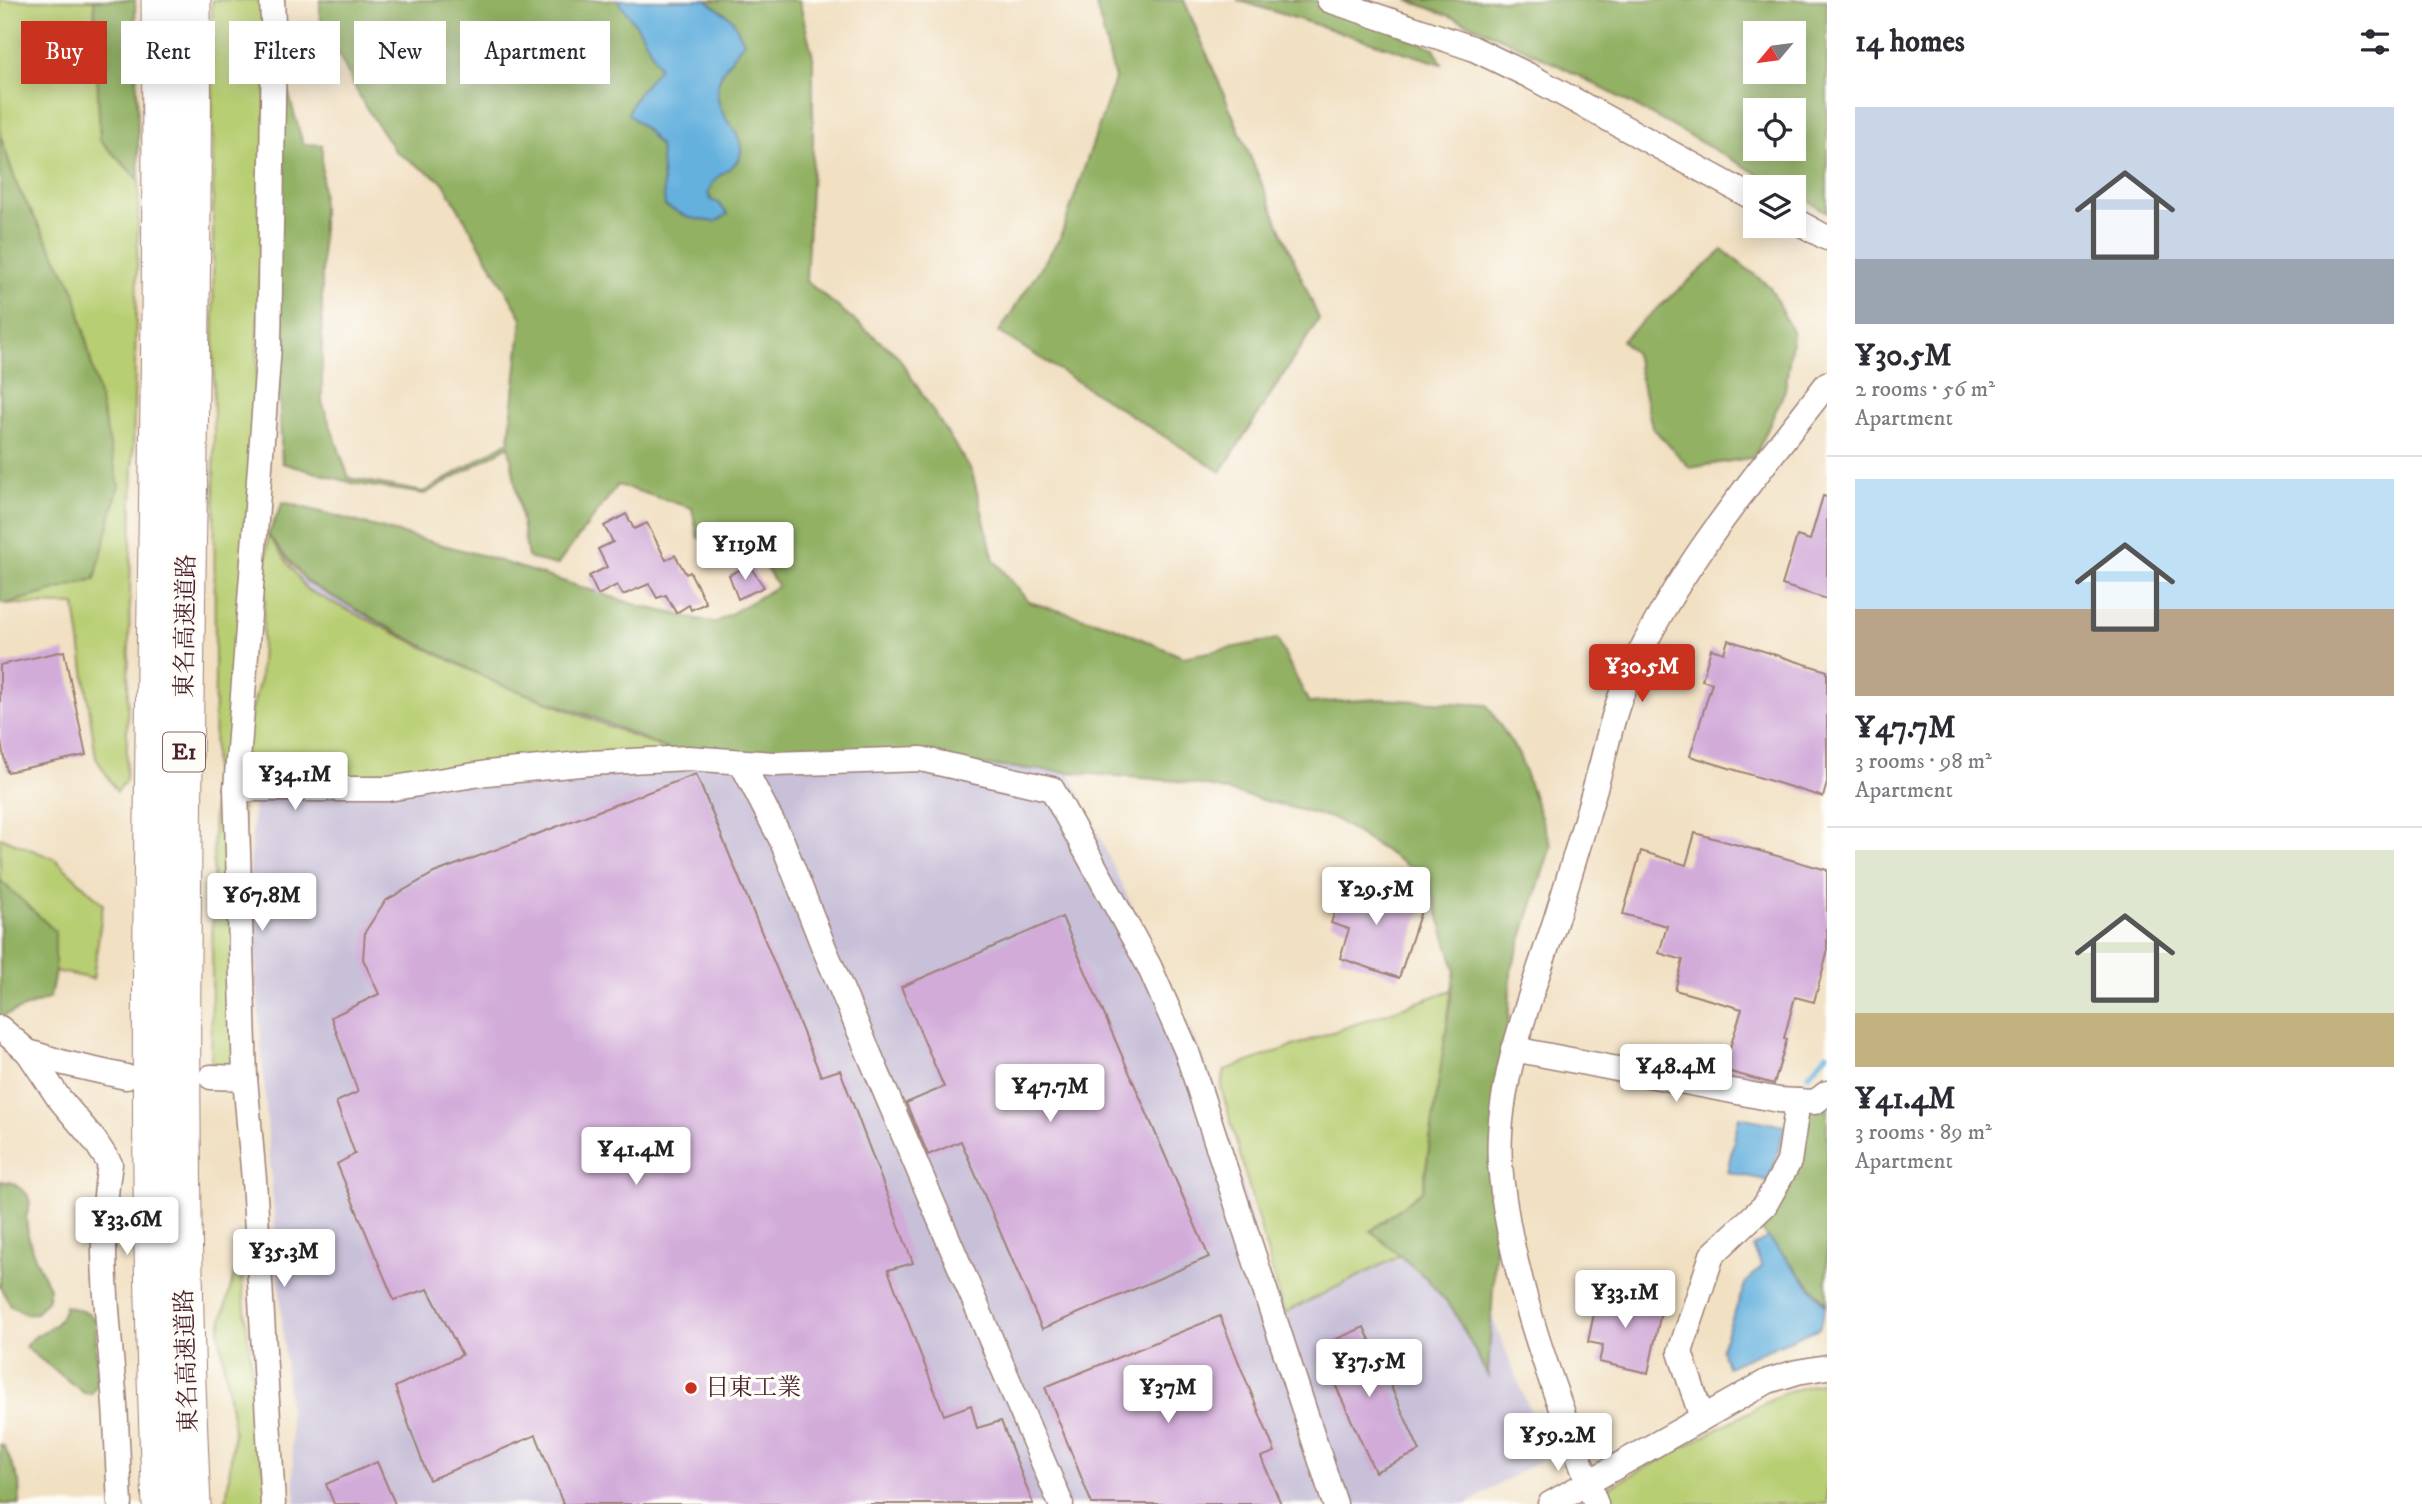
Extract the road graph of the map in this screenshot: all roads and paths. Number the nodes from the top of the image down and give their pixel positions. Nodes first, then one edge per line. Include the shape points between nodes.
1 (160, 0) edge
2 (192, 0) edge
3 (272, 0) edge
4 (1329, 0) edge
5 (1743, 192) edge
6 (1806, 227) edge
7 (1827, 238) edge
8 (1827, 384) edge
9 (741, 762) junction
10 (236, 789) junction
11 (0, 1028) edge
12 (1513, 1049) junction
13 (28, 1052) junction
14 (126, 1077) dead end
15 (211, 1077) dead end
16 (245, 1078) junction
17 (1827, 1093) edge
18 (1798, 1101) junction
19 (1827, 1367) edge
20 (1702, 1418) junction
21 (1592, 1493) edge
22 (120, 1504) edge
23 (160, 1504) edge
24 (192, 1504) edge
25 (274, 1504) edge
26 (1061, 1504) edge
27 (1335, 1504) edge
28 (1550, 1504) edge

1 - 23 highway, 東名高速道路 / E1 via 149,1044
2 - 24 highway, 東名高速道路 / E1 via 181,1042
3 - 10 street via 269,346
4 - 5 street via 1472,48
6 - 7 street
8 - 12 street via 1718,524 1672,592 1621,694 1573,867
9 - 10 street via 688,758 592,763 388,789
9 - 26 street via 782,841
9 - 27 street via 921,759 1052,789 1149,966 1187,1052
10 - 16 street
11 - 13 street
12 - 18 street
12 - 21 street via 1500,1162 1508,1226 1533,1324
13 - 14 street
13 - 22 street via 110,1164 104,1199 104,1279
15 - 16 street
16 - 25 street
17 - 18 street via 1815,1102
18 - 20 street via 1789,1163 1765,1205 1712,1255 1680,1352
19 - 20 street via 1768,1381
20 - 21 street
21 - 28 street

